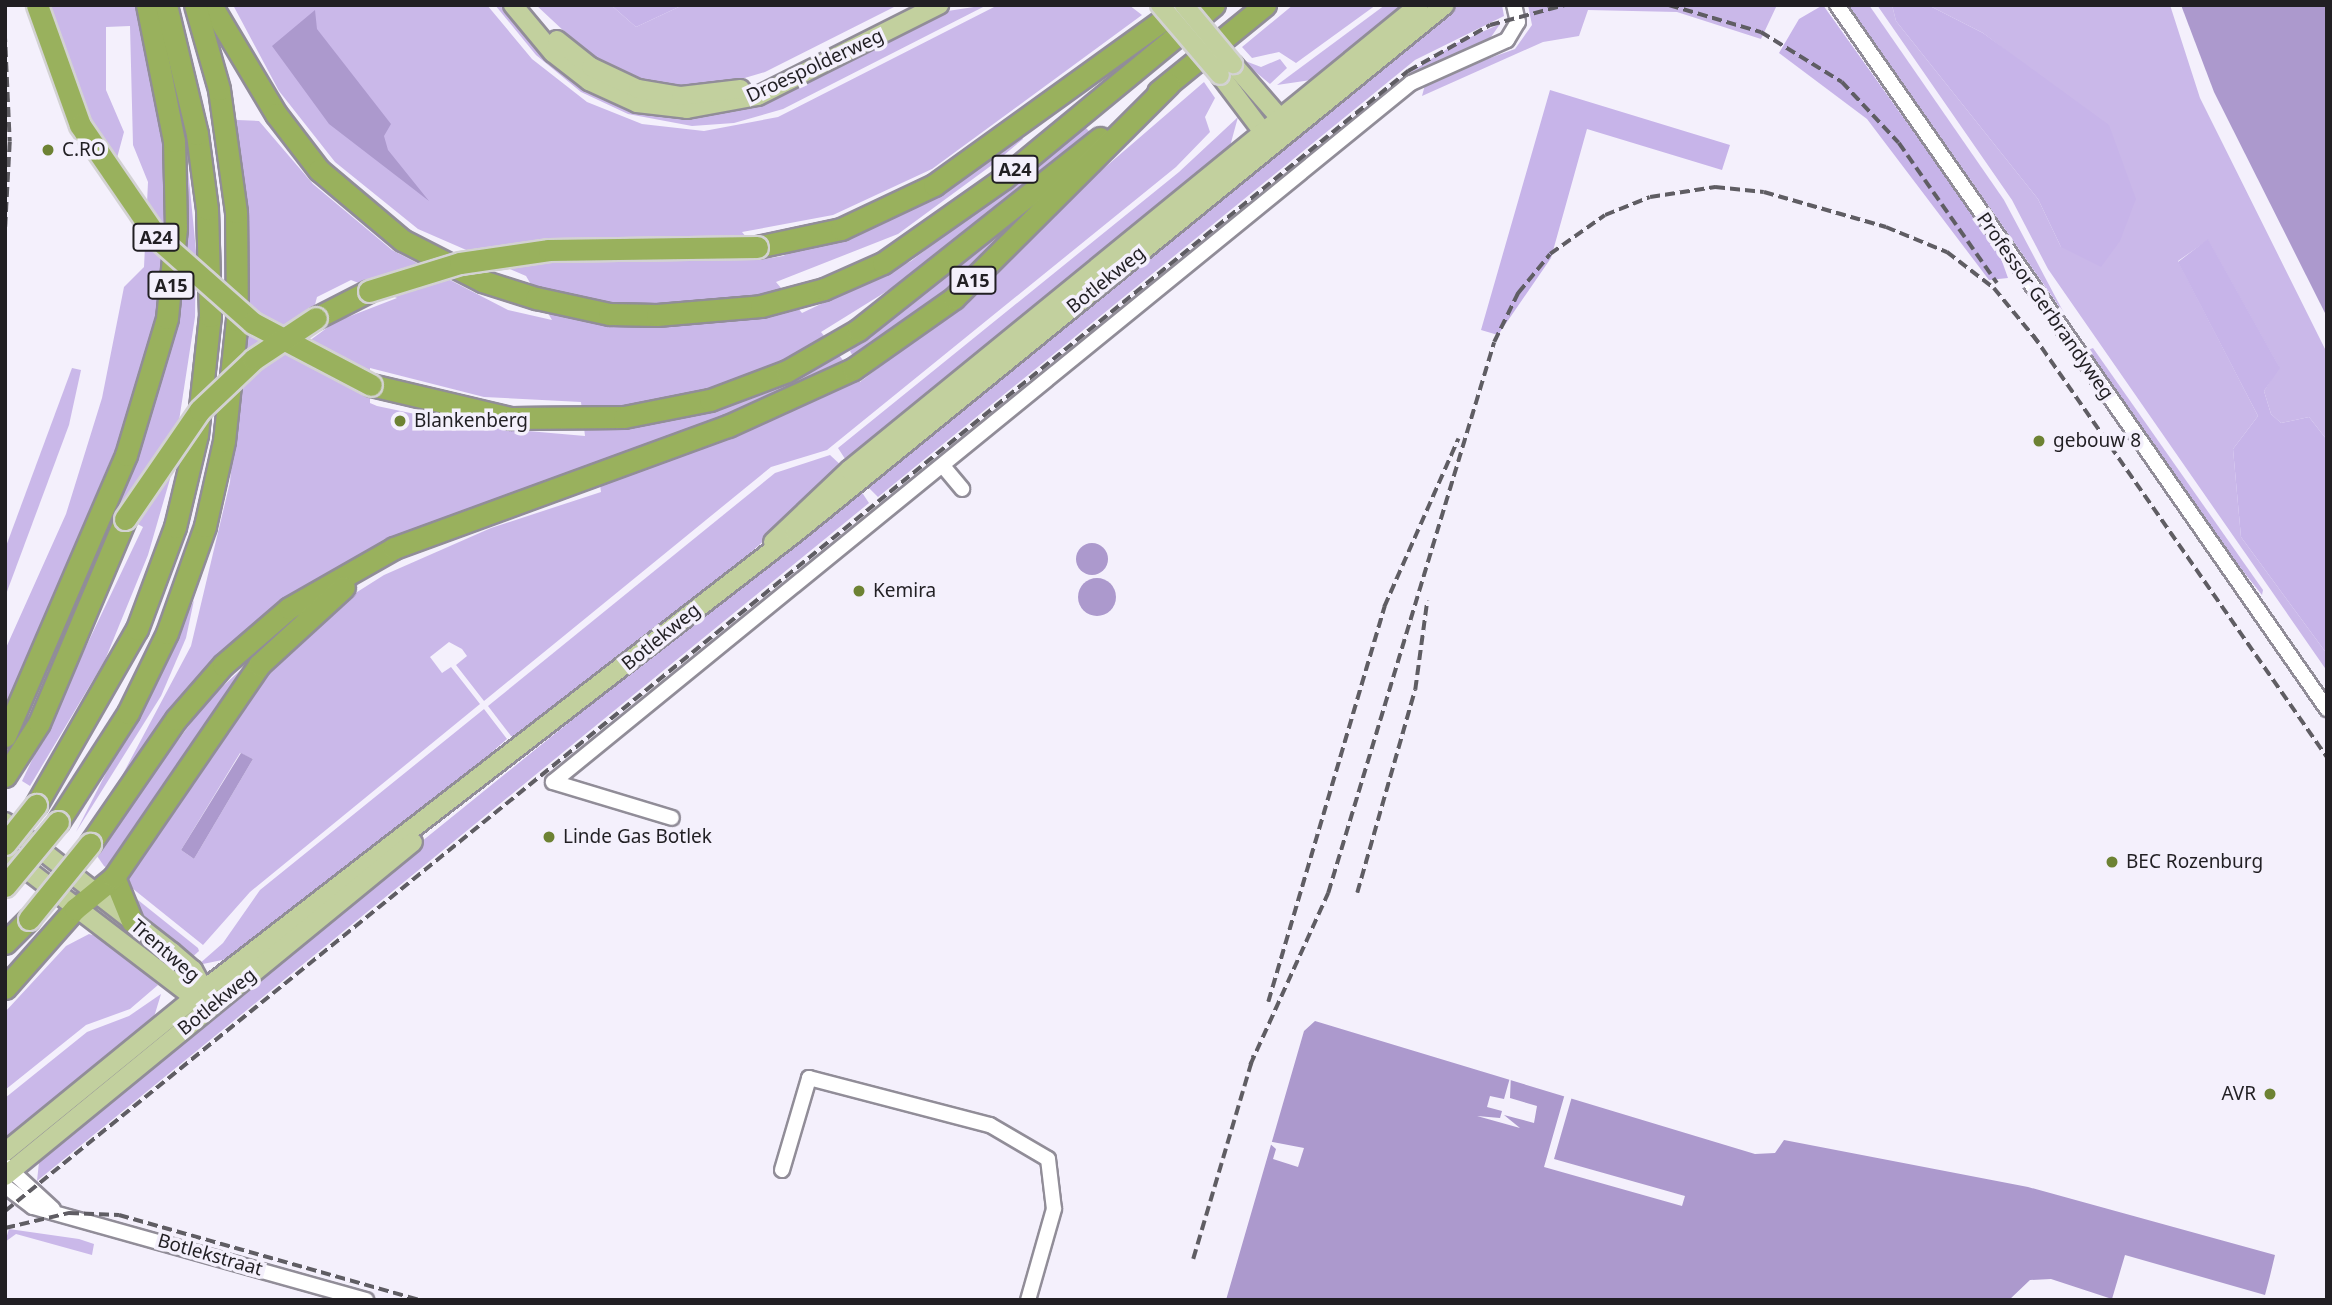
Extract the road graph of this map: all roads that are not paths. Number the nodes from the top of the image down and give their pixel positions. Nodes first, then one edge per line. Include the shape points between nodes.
1 (37, 5) edge
2 (148, 5) edge
3 (166, 5) edge
4 (195, 5) edge
5 (211, 5) edge
6 (513, 5) edge
7 (526, 5) edge
8 (917, 5) edge
9 (939, 5) edge
10 (1160, 5) edge
11 (1184, 5) edge
12 (1214, 5) edge
13 (1265, 5) edge
14 (1419, 5) edge
15 (1445, 5) edge
16 (1514, 5) edge
17 (1836, 5) edge
18 (1226, 70) junction
19 (1168, 84) junction
20 (1280, 118) junction
21 (1263, 132) junction
22 (1284, 137) junction
23 (943, 466) junction
24 (962, 489) dead end
25 (458, 522) junction
26 (765, 553) junction
27 (2327, 709) edge
28 (5, 736) edge
29 (5, 776) edge
30 (672, 818) dead end
31 (5, 822) edge
32 (425, 825) junction
33 (5, 844) edge
34 (5, 853) edge
35 (114, 877) junction
36 (5, 886) edge
37 (95, 891) junction
38 (75, 909) junction
39 (132, 921) junction
40 (5, 943) edge
41 (5, 988) edge
42 (199, 993) junction
43 (211, 1007) junction
44 (7, 1165) edge
45 (782, 1170) dead end
46 (5, 1186) edge
47 (54, 1210) junction
48 (366, 1300) edge
49 (1028, 1300) edge

1 - 19 highway, A24, bridge via 80,125 158,239 253,323 371,386 472,412 581,420 710,400 836,344
2 - 28 highway, A15 via 174,141 176,228 167,318 126,455
3 - 33 highway, A15, bridge via 197,134 207,209 210,316 197,435 175,527 137,629 36,805
4 - 36 highway, bridge via 219,89 236,212 237,320 224,441 201,539 167,633 128,713 58,822
5 - 12 highway, A24 via 276,114 346,196 451,267 536,298 609,314 657,315 739,310 794,298 883,263 937,230
6 - 9 main road, Droespolderweg via 553,53 589,81 638,103 687,110 736,103 776,88
7 - 8 main road, Droespolderweg via 561,45 604,75 656,93 704,96 778,76
10 - 18 main road, bridge
11 - 18 main road, bridge
11 - 29 highway, A24, bridge via 934,185 841,229 757,247 549,250 460,263 369,291 316,318 254,359 200,410 125,519 39,723
13 - 19 highway, A24
14 - 20 main road, Botlekweg
15 - 22 main road, Botlekweg
16 - 23 street via 1518,22 1507,40 1411,83
17 - 27 street, Professor Gerbrandyweg
18 - 20 main road
18 - 21 main road
19 - 25 highway, A15 via 954,298 853,369 788,402
20 - 21 main road, Botlekweg
20 - 22 main road
21 - 22 main road
21 - 26 main road, Botlekweg via 849,470 788,523
22 - 26 main road, Botlekweg
23 - 24 street
23 - 30 street via 553,782
25 - 35 highway, A15 via 342,589 259,665
25 - 40 highway, A15, bridge via 347,571 251,639 176,719 90,844
26 - 32 main road, Botlekweg
31 - 37 main road, Trentweg
32 - 42 main road, Botlekweg
32 - 43 main road, Botlekweg via 412,844
34 - 38 main road, Trentweg
35 - 37 highway, A15
35 - 39 highway
37 - 38 highway, A15
37 - 39 main road, Trentweg
38 - 41 highway, A15
38 - 42 main road, Trentweg
39 - 42 main road, Trentweg
42 - 43 main road, Trentweg
42 - 44 main road, Botlekweg
43 - 44 main road, Botlekweg
44 - 47 street, Botlekstraat
45 - 49 street via 809,1078 990,1125 1048,1159 1054,1209
46 - 47 street, Botlekstraat via 33,1207
47 - 48 street, Botlekstraat

